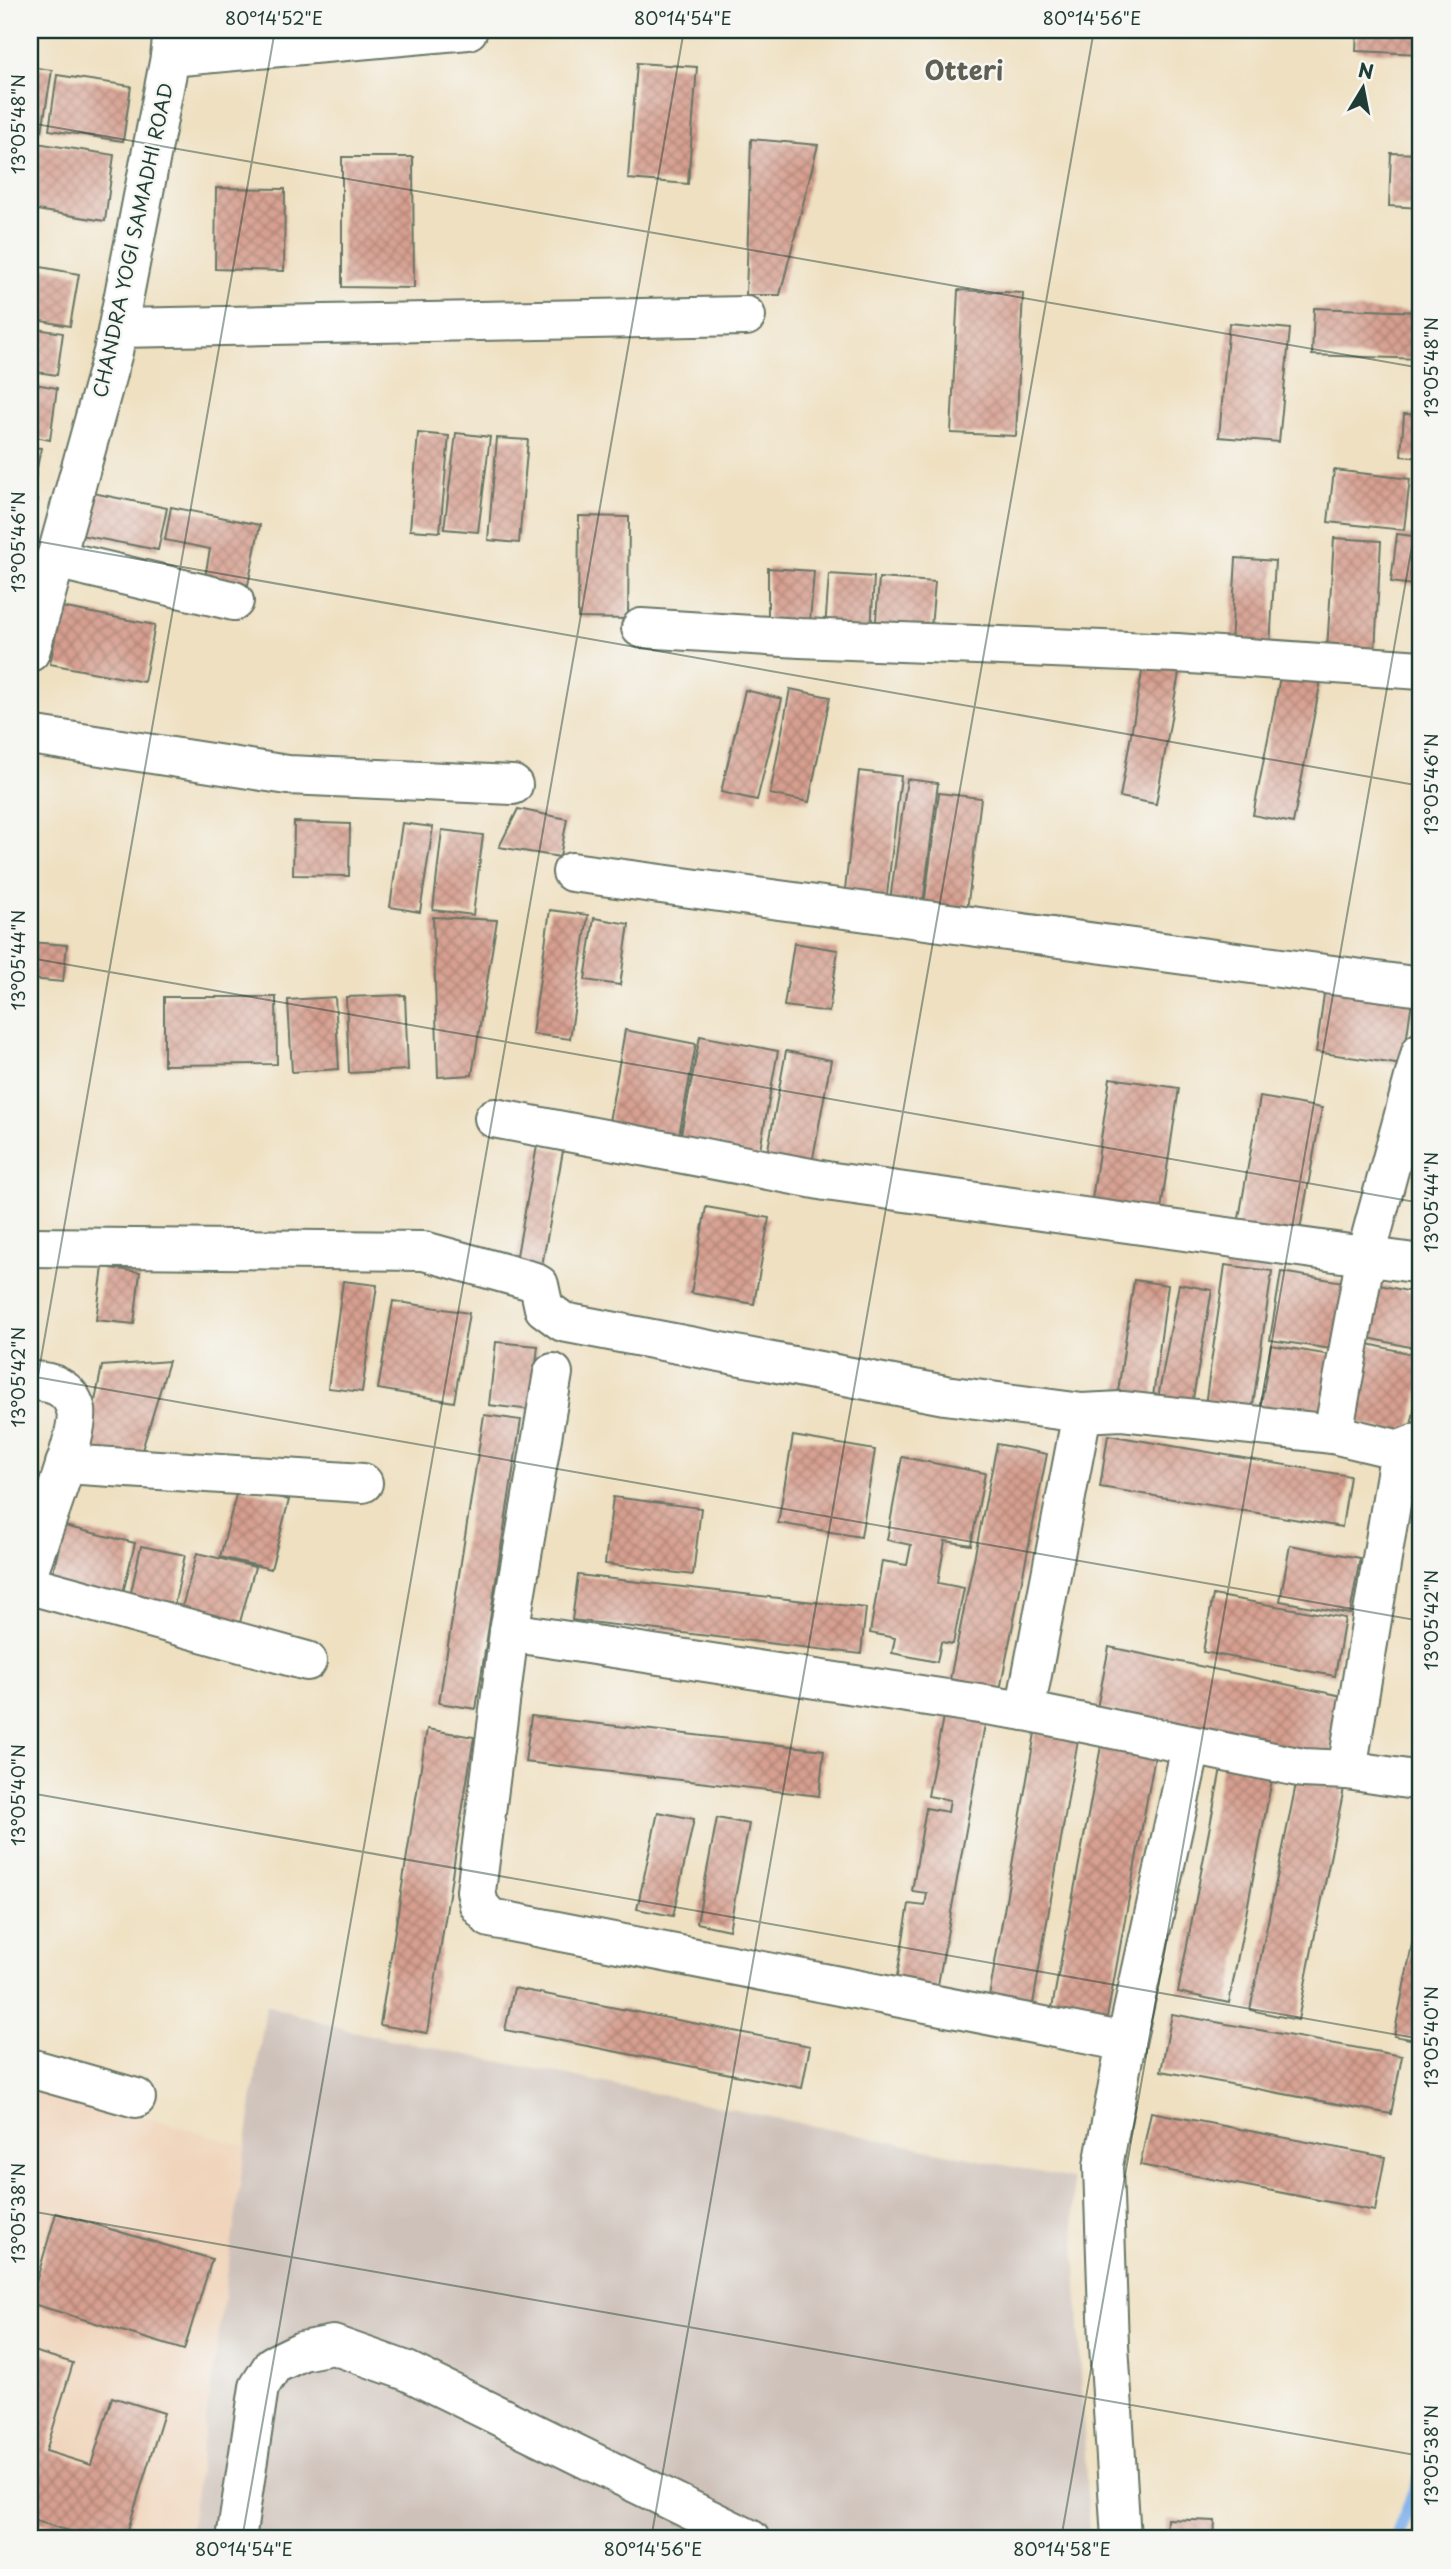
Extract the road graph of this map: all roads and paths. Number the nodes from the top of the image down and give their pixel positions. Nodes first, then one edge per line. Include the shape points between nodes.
1 (468, 30) edge
2 (172, 43) edge
3 (746, 316) dead end
4 (118, 328) junction
5 (55, 559) junction
6 (234, 600) dead end
7 (641, 628) dead end
8 (30, 646) edge
9 (1421, 670) edge
10 (30, 735) edge
11 (513, 785) dead end
12 (572, 872) dead end
13 (1421, 986) edge
14 (1421, 1052) edge
15 (494, 1118) dead end
16 (30, 1247) edge
17 (1366, 1255) junction
18 (1421, 1264) edge
19 (554, 1373) dead end
20 (30, 1381) edge
21 (1082, 1413) junction
22 (1333, 1434) junction
23 (1410, 1446) edge
24 (65, 1464) junction
25 (363, 1483) dead end
26 (30, 1567) edge
27 (30, 1585) edge
28 (509, 1632) junction
29 (307, 1661) dead end
30 (1025, 1711) junction
31 (1191, 1747) junction
32 (1347, 1770) junction
33 (1421, 1782) edge
34 (1126, 2042) junction
35 (30, 2068) edge
36 (136, 2098) dead end
37 (236, 2539) edge
38 (750, 2539) edge
39 (1121, 2539) edge

1 - 2 street
2 - 4 street, CHANDRA YOGI SAMADHI ROAD
3 - 4 street
4 - 5 street, CHANDRA YOGI SAMADHI ROAD
5 - 6 street
5 - 8 street, CHANDRA YOGI SAMADHI ROAD
7 - 9 street via 1177,653
10 - 11 street via 288,775
12 - 13 street
14 - 17 street
15 - 17 street via 826,1181
16 - 21 street via 424,1251 532,1281 539,1285 544,1308 563,1322 945,1395
17 - 18 street
17 - 22 street
19 - 28 street
20 - 24 street via 50,1381 68,1393 76,1412
21 - 22 street via 1122,1410
21 - 30 street
22 - 23 street
23 - 32 street
24 - 25 street
24 - 26 street
27 - 29 street
28 - 30 street
28 - 34 street via 476,1891 479,1905 490,1918
30 - 31 street
31 - 32 street via 1303,1768
31 - 34 street
32 - 33 street
34 - 39 street via 1103,2166
35 - 36 street
37 - 38 street via 259,2387 273,2365 302,2351 334,2345 407,2371

